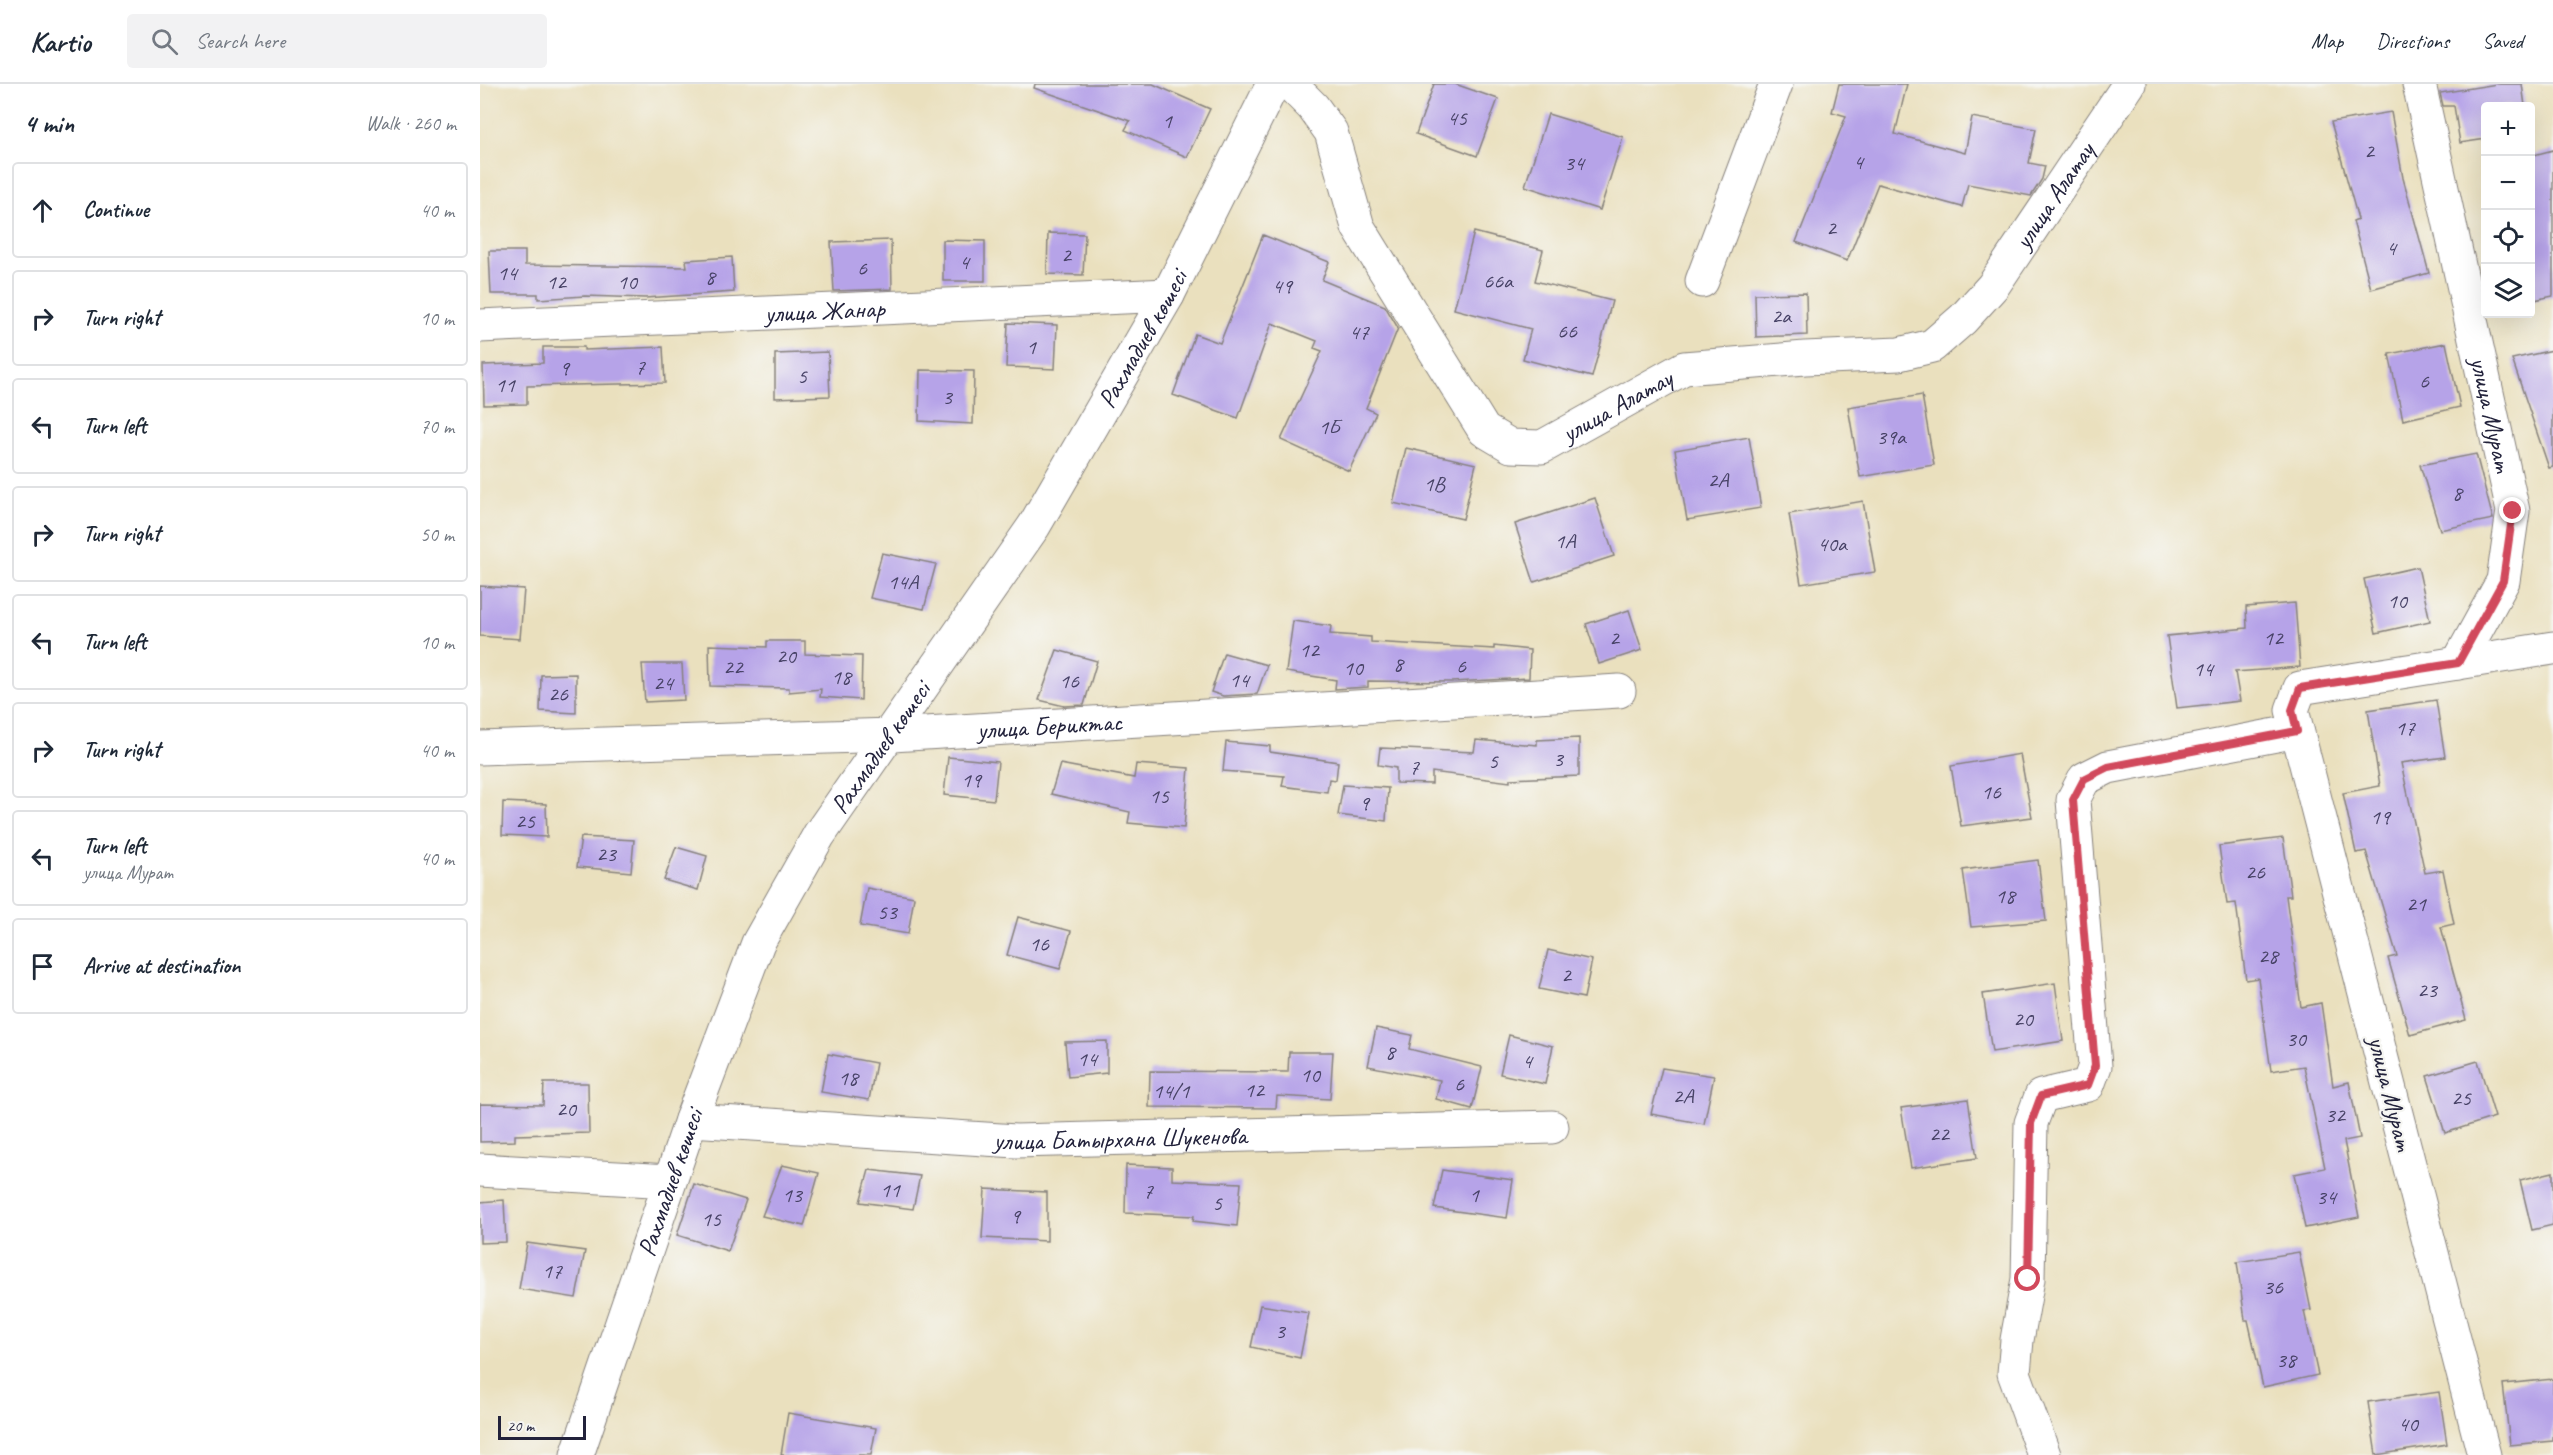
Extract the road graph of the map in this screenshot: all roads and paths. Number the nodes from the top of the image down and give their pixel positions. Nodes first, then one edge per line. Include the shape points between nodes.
1 (1274, 84) edge
2 (1290, 84) edge
3 (1776, 84) edge
4 (2129, 84) edge
5 (2419, 84) edge
6 (1702, 281) dead end
7 (1168, 296) junction
8 (480, 326) edge
9 (2553, 648) edge
10 (2458, 663) junction
11 (1619, 691) dead end
12 (2297, 731) junction
13 (892, 735) junction
14 (480, 748) edge
15 (691, 1120) junction
16 (1552, 1127) dead end
17 (480, 1170) edge
18 (669, 1181) junction
19 (578, 1455) edge
20 (2044, 1455) edge
21 (2484, 1455) edge

1 - 7 street, Рахмадиев көшесі
2 - 4 street, улица Алатау via 1331,132 1358,227 1485,430 1511,446 1542,447 1684,368 1899,354 1932,346 1964,319 1993,286
3 - 6 street
5 - 10 street, улица Мурат via 2513,511 2503,581
7 - 8 street, улица Жанар
7 - 13 street, Рахмадиев көшесі via 1034,526
9 - 10 street
10 - 12 street, улица Мурат via 2300,688 2292,710
11 - 13 street, улица Бериктас
12 - 20 street via 2108,767 2084,779 2073,800 2095,1066 2088,1085 2041,1096 2031,1123 2028,1279 2014,1373
12 - 21 street, улица Мурат
13 - 14 street, улица Бериктас
13 - 15 street, Рахмадиев көшесі via 819,835 758,943
15 - 16 street, улица Батырхана Шукенова via 1016,1141
15 - 18 street, Рахмадиев көшесі
17 - 18 street
18 - 19 street, Рахмадиев көшесі

